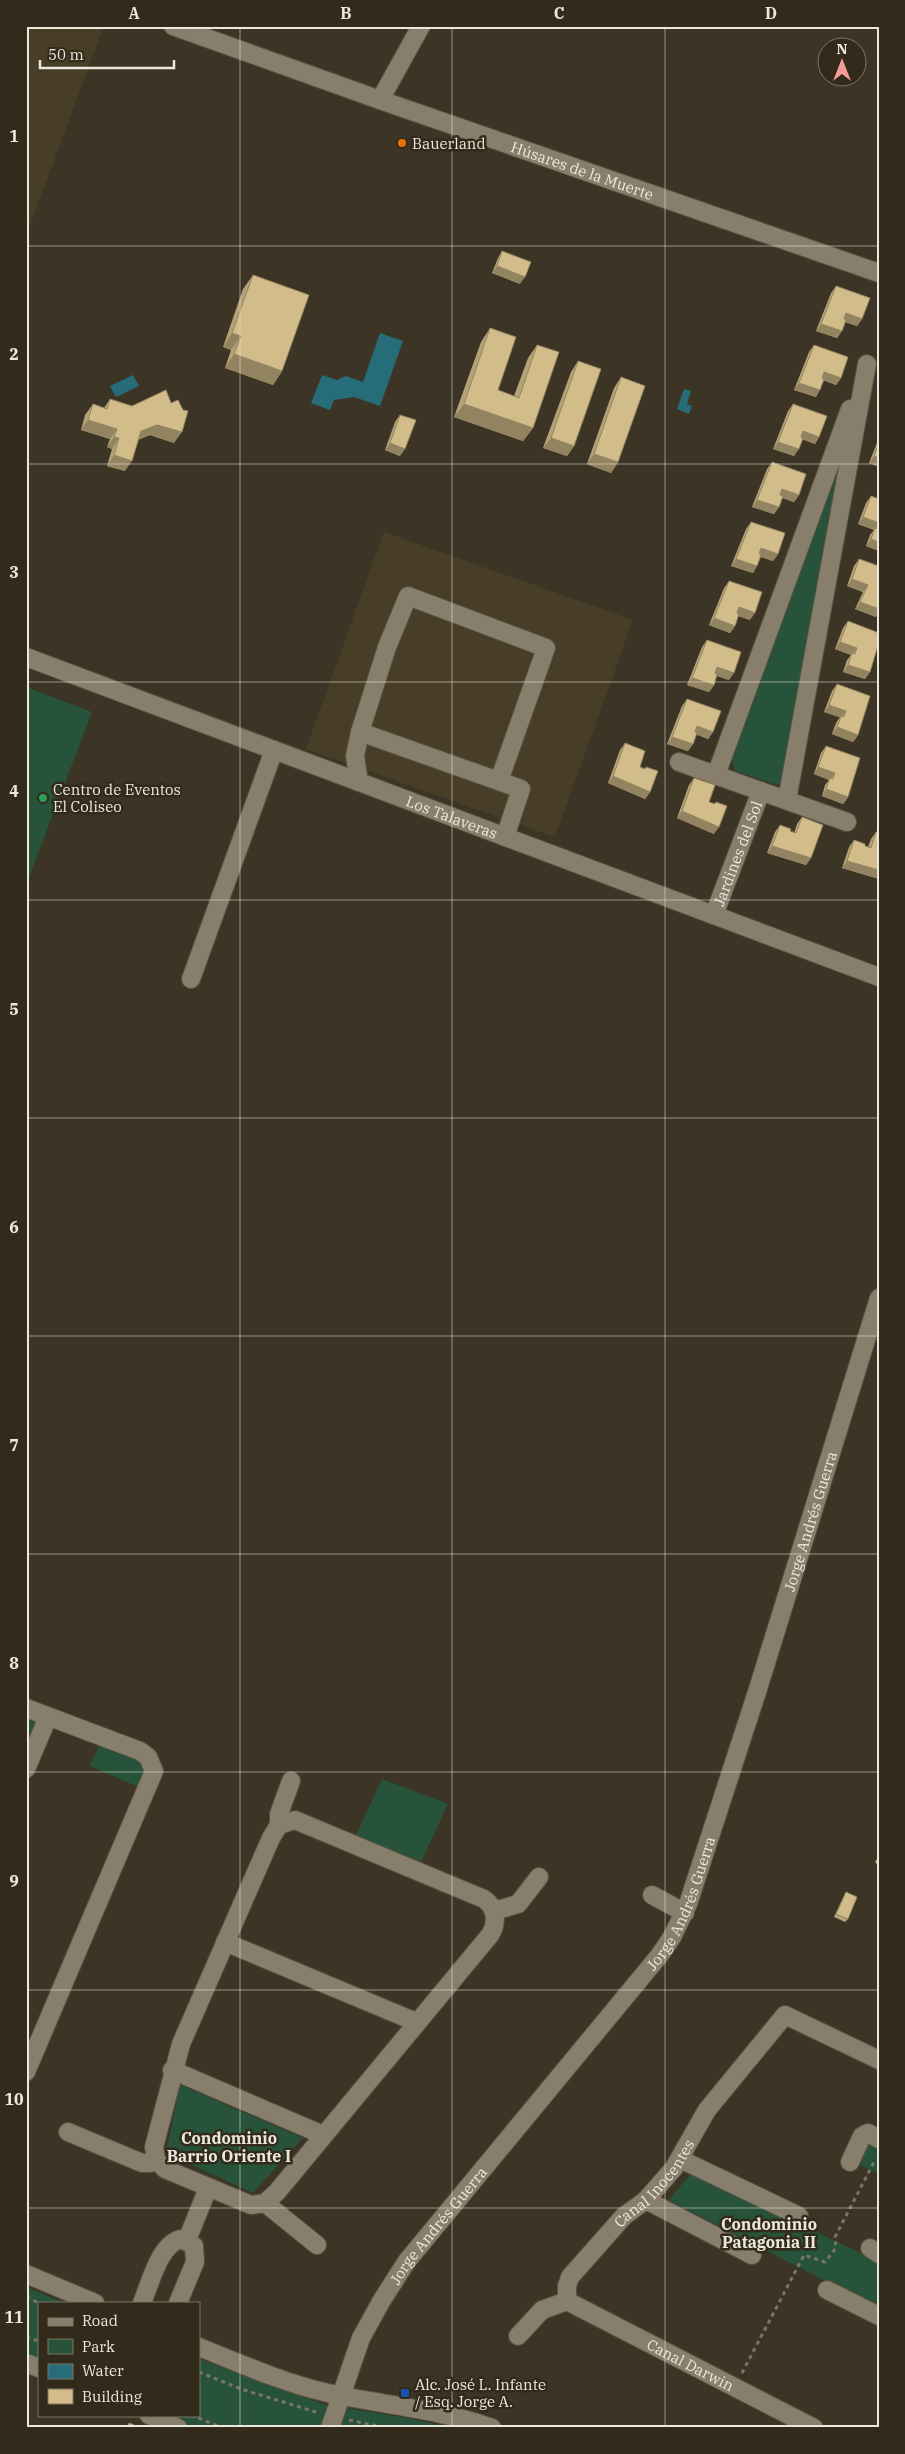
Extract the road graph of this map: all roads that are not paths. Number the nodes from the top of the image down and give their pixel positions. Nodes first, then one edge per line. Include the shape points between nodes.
1 (173, 26) edge
2 (421, 26) edge
3 (380, 100) junction
4 (879, 273) edge
5 (26, 657) edge
6 (360, 732) junction
7 (274, 750) junction
8 (679, 762) dead end
9 (716, 775) junction
10 (499, 781) junction
11 (359, 782) junction
12 (761, 791) junction
13 (787, 800) junction
14 (847, 822) dead end
15 (505, 837) junction
16 (714, 915) junction
17 (879, 977) edge
18 (191, 979) dead end
19 (879, 1298) edge
20 (26, 1708) edge
21 (48, 1717) junction
22 (26, 1769) edge
23 (291, 1781) dead end
24 (279, 1825) junction
25 (539, 1877) dead end
26 (652, 1895) dead end
27 (494, 1911) junction
28 (685, 1913) junction
29 (225, 1942) junction
30 (416, 2022) junction
31 (879, 2060) edge
32 (172, 2070) junction
33 (26, 2072) edge
34 (68, 2132) dead end
35 (323, 2135) junction
36 (879, 2139) edge
37 (680, 2159) junction
38 (156, 2160) junction
39 (850, 2162) dead end
40 (208, 2188) junction
41 (646, 2200) junction
42 (265, 2203) junction
43 (799, 2216) dead end
44 (187, 2240) junction
45 (317, 2245) dead end
46 (752, 2255) dead end
47 (26, 2274) edge
48 (827, 2290) dead end
49 (567, 2301) junction
50 (93, 2302) edge
51 (142, 2302) edge
52 (178, 2302) edge
53 (879, 2316) edge
54 (518, 2336) dead end
55 (200, 2347) edge
56 (26, 2363) edge
57 (38, 2368) edge
58 (341, 2396) junction
59 (151, 2416) edge
60 (332, 2423) edge
61 (178, 2428) edge
62 (492, 2428) edge
63 (814, 2428) edge

1 - 3 street, Húsares de la Muerte
2 - 3 street
3 - 4 street, Húsares de la Muerte
5 - 7 street, Los Talaveras
6 - 10 street
6 - 10 street via 387,647 408,596 546,648
6 - 11 street via 355,756
7 - 11 street, Los Talaveras
7 - 18 street
8 - 9 street
9 - 12 street
9 - 13 street via 867,364
10 - 15 street via 521,789
11 - 15 street, Los Talaveras
12 - 13 street
12 - 16 street, Jardines del Sol
13 - 14 street
15 - 16 street, Los Talaveras
16 - 17 street, Los Talaveras
19 - 28 street, Jorge Andrés Guerra
20 - 21 street
21 - 22 street
21 - 33 street via 140,1751 148,1758 154,1771
23 - 24 street
24 - 27 street via 290,1820 304,1822 484,1899
24 - 29 street via 270,1838
25 - 27 street via 518,1904
26 - 28 street
27 - 30 street via 492,1931
28 - 58 street, Jorge Andrés Guerra via 659,1956 402,2268 366,2328
29 - 30 street
29 - 32 street
30 - 35 street
31 - 37 street, Canal Inocentes via 785,2015 708,2110
32 - 35 street
32 - 38 street via 154,2143
34 - 38 street via 142,2163
35 - 42 street
36 - 39 street via 868,2134 862,2136
37 - 41 street, Canal Inocentes
37 - 43 street
38 - 40 street via 165,2169
40 - 42 street via 246,2204
40 - 44 street
41 - 46 street
41 - 49 street, Canal Inocentes via 624,2216 570,2277
42 - 45 street
44 - 51 street via 176,2240 168,2246
44 - 52 street via 194,2246 196,2256
47 - 50 street
48 - 53 street
49 - 54 street via 542,2310
49 - 63 street, Canal Darwin
55 - 58 street via 286,2381
56 - 57 street
58 - 60 street, Jorge Andrés Guerra
58 - 62 street via 422,2409
59 - 61 street

